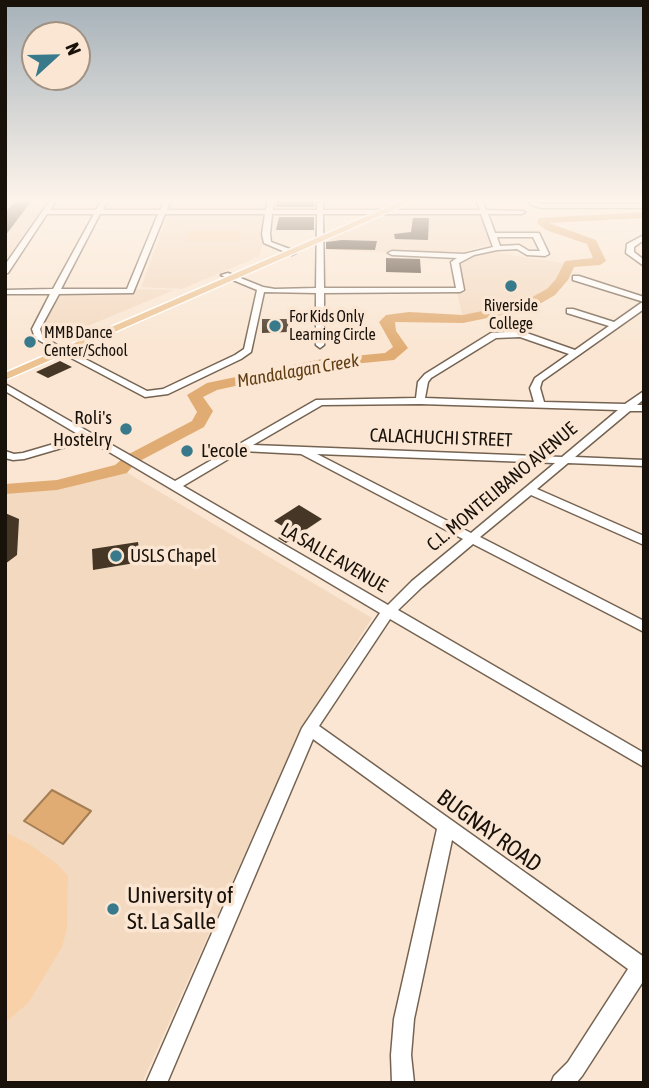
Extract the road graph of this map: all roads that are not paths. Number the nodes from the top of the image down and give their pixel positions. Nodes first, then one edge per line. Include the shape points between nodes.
1 (19, 250) edge
2 (77, 250) edge
3 (148, 250) edge
4 (282, 250) edge
5 (293, 250) edge
6 (321, 250) edge
7 (489, 250) edge
8 (523, 250) edge
9 (543, 250) edge
10 (630, 250) edge
11 (288, 252) junction
12 (392, 253) dead end
13 (463, 256) junction
14 (644, 264) edge
15 (5, 271) edge
16 (229, 276) junction
17 (576, 278) dead end
18 (261, 289) junction
19 (5, 292) edge
20 (54, 292) junction
21 (320, 292) junction
22 (644, 300) edge
23 (644, 305) edge
24 (570, 311) dead end
25 (615, 325) junction
26 (320, 345) dead end
27 (59, 349) junction
28 (575, 353) junction
29 (5, 367) edge
30 (5, 377) edge
31 (5, 387) edge
32 (644, 394) edge
33 (420, 401) junction
34 (540, 404) junction
35 (627, 407) junction
36 (644, 408) edge
37 (89, 437) junction
38 (237, 448) junction
39 (302, 451) junction
40 (5, 454) edge
41 (564, 459) junction
42 (644, 463) edge
43 (173, 487) junction
44 (529, 490) junction
45 (644, 524) edge
46 (471, 538) junction
47 (639, 538) edge
48 (388, 612) junction
49 (644, 627) edge
50 (310, 728) junction
51 (644, 761) edge
52 (446, 828) junction
53 (642, 968) edge
54 (156, 1083) edge
55 (403, 1083) edge
56 (561, 1083) edge

1 - 15 street
2 - 20 street
3 - 20 street via 133,289
4 - 11 street
5 - 11 main road
6 - 21 street
7 - 13 street
8 - 9 street via 545,254
10 - 14 street
11 - 16 main road
12 - 13 street
13 - 21 street via 454,266 460,290
16 - 18 street
16 - 27 main road
17 - 22 street
18 - 21 street
18 - 27 street via 248,349 165,392 145,394
19 - 20 street
20 - 27 street via 35,332
21 - 26 street
23 - 25 street
24 - 25 street
25 - 28 street
27 - 29 main road
27 - 30 main road
28 - 33 street via 521,334 494,335 428,376
28 - 34 street via 535,384
31 - 37 street, LA SALLE AVENUE
32 - 35 street, C.L. MONTELIBANO AVENUE
33 - 34 street
33 - 38 street via 320,402
34 - 35 street
35 - 36 street
35 - 41 street, C.L. MONTELIBANO AVENUE
37 - 40 street via 24,456
37 - 43 street, LA SALLE AVENUE
38 - 39 street, CALACHUCHI STREET
38 - 43 street
39 - 41 street, CALACHUCHI STREET
39 - 46 street
41 - 42 street, CALACHUCHI STREET
41 - 44 street, C.L. MONTELIBANO AVENUE
43 - 48 street, LA SALLE AVENUE
44 - 46 street, C.L. MONTELIBANO AVENUE
44 - 47 street
45 - 47 street
46 - 48 street, C.L. MONTELIBANO AVENUE
46 - 49 street
48 - 50 street, C.L. MONTELIBANO AVENUE
48 - 51 street, LA SALLE AVENUE
50 - 52 street, BUGNAY ROAD
50 - 54 street, C.L. MONTELIBANO AVENUE
52 - 53 street, BUGNAY ROAD
52 - 55 street via 404,1019
53 - 56 street

